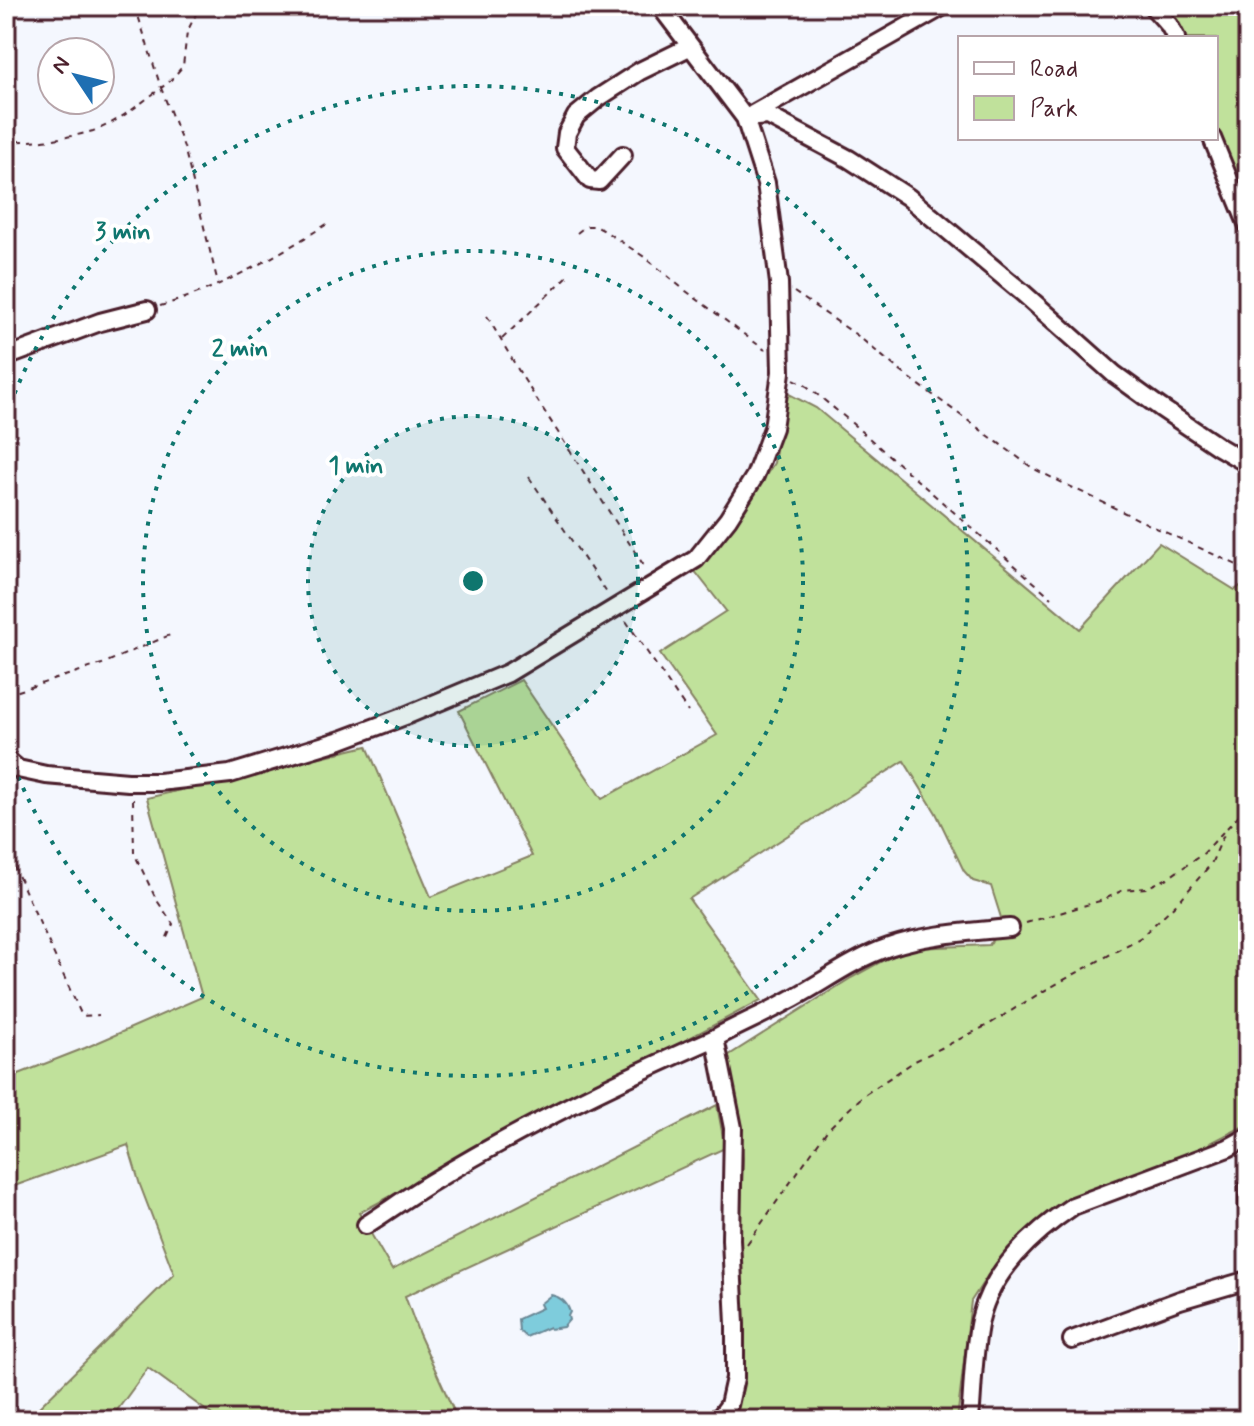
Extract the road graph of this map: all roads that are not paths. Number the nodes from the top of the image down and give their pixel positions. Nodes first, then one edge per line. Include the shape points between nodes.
1 (1152, 6) edge
2 (664, 7) edge
3 (942, 7) edge
4 (1175, 36) edge
5 (689, 47) junction
6 (745, 118) junction
7 (1213, 140) edge
8 (623, 155) dead end
9 (1248, 226) edge
10 (147, 310) road end
11 (6, 357) edge
12 (1248, 464) edge
13 (6, 759) edge
14 (1010, 928) road end
15 (715, 1038) junction
16 (1248, 1137) edge
17 (1248, 1187) edge
18 (1248, 1204) edge
19 (366, 1225) dead end
20 (1248, 1280) edge
21 (1072, 1340) dead end
22 (718, 1420) edge
23 (970, 1420) edge

1 - 4 street
2 - 5 street
3 - 6 street
5 - 6 street
5 - 8 street via 640,71 576,116 565,148 590,180 599,181
6 - 12 street via 768,116 908,197 1114,374
6 - 13 street via 766,183 779,283 781,367 773,428 755,476 696,559 508,673 341,740 230,774 128,782 46,775 18,769
7 - 9 street
10 - 11 street
14 - 15 street via 891,946
15 - 19 street via 591,1095 432,1182
15 - 22 street via 733,1128 735,1324 735,1378 729,1405
16 - 23 street via 1073,1206 1020,1251 994,1284 980,1319
17 - 18 street
20 - 21 street

